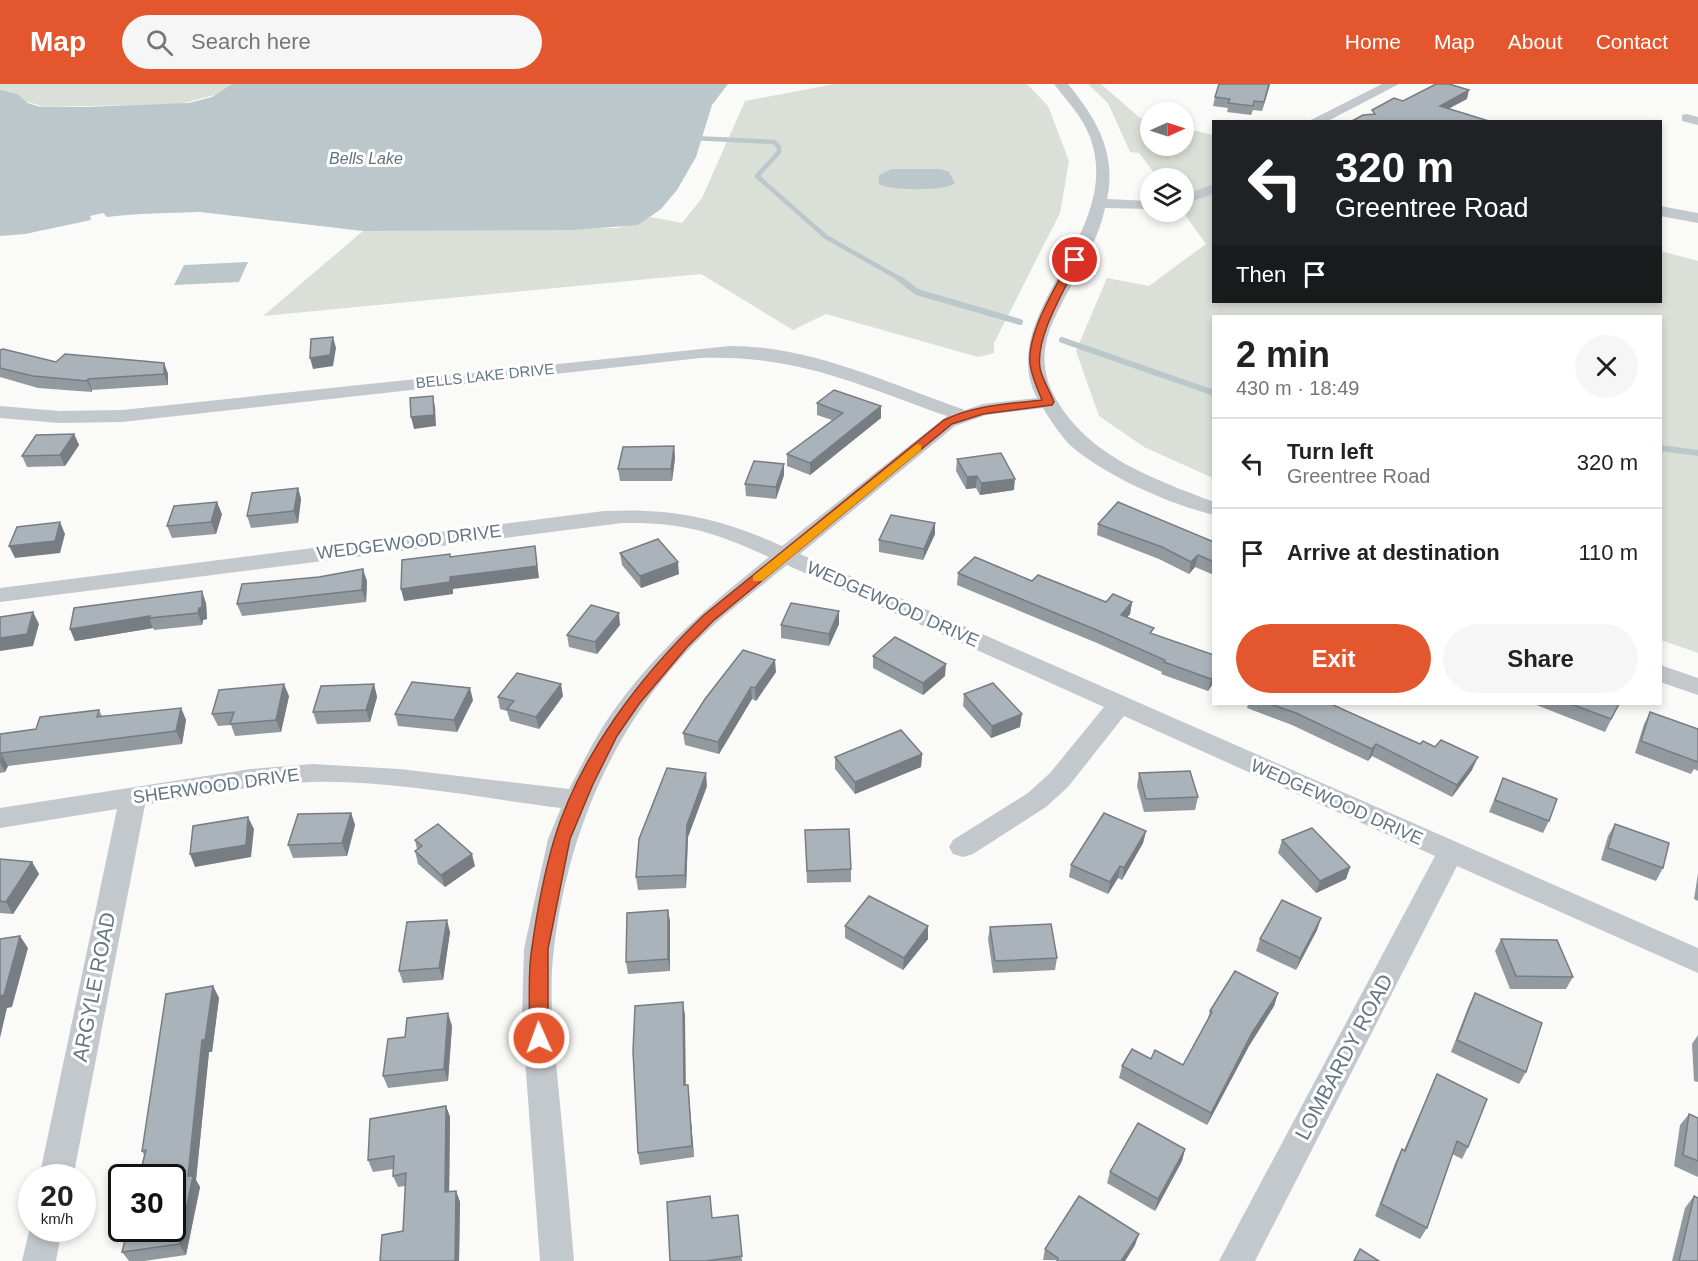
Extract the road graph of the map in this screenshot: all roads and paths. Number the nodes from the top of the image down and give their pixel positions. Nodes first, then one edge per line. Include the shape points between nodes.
1 (1061, 84) edge
2 (1392, 84) edge
3 (1333, 112) junction
4 (1352, 118) edge
5 (1318, 120) edge
6 (1212, 189) edge
7 (1194, 196) edge
8 (1101, 203) junction
9 (1140, 205) edge
10 (1662, 211) edge
11 (1698, 218) edge
12 (1048, 402) junction
13 (0, 412) edge
14 (962, 415) junction
15 (1212, 508) edge
16 (785, 556) junction
17 (0, 595) edge
18 (1662, 674) edge
19 (1698, 687) edge
20 (1119, 705) junction
21 (133, 797) junction
22 (577, 800) junction
23 (0, 818) edge
24 (963, 847) dead end
25 (1451, 852) junction
26 (1698, 961) edge
27 (59, 1164) edge
28 (42, 1242) edge
29 (39, 1261) edge
30 (557, 1261) edge
31 (1236, 1261) edge

1 - 8 street via 1084,112 1097,137 1104,177
2 - 3 street
3 - 4 street
3 - 5 street
6 - 7 street
8 - 9 street
8 - 12 street via 1036,345 1035,367
10 - 11 street
12 - 14 street
12 - 15 street via 1066,430 1095,453 1128,473
13 - 14 street, BELLS LAKE DRIVE via 59,417 122,416 731,352 776,355 824,366
14 - 16 street via 948,422
16 - 17 street, WEDGEWOOD DRIVE via 704,523 659,516 612,516
16 - 20 street, WEDGEWOOD DRIVE
16 - 22 street via 708,618 661,668 611,734
18 - 19 street
20 - 24 street via 1059,780 1037,800
20 - 25 street, WEDGEWOOD DRIVE
21 - 22 street, SHERWOOD DRIVE via 251,778 313,773 399,777
21 - 23 street, SHERWOOD DRIVE
21 - 27 street, ARGYLE ROAD
22 - 30 street via 562,839 539,949 537,1018
25 - 26 street, WEDGEWOOD DRIVE
25 - 31 street, LOMBARDY ROAD
28 - 29 street

